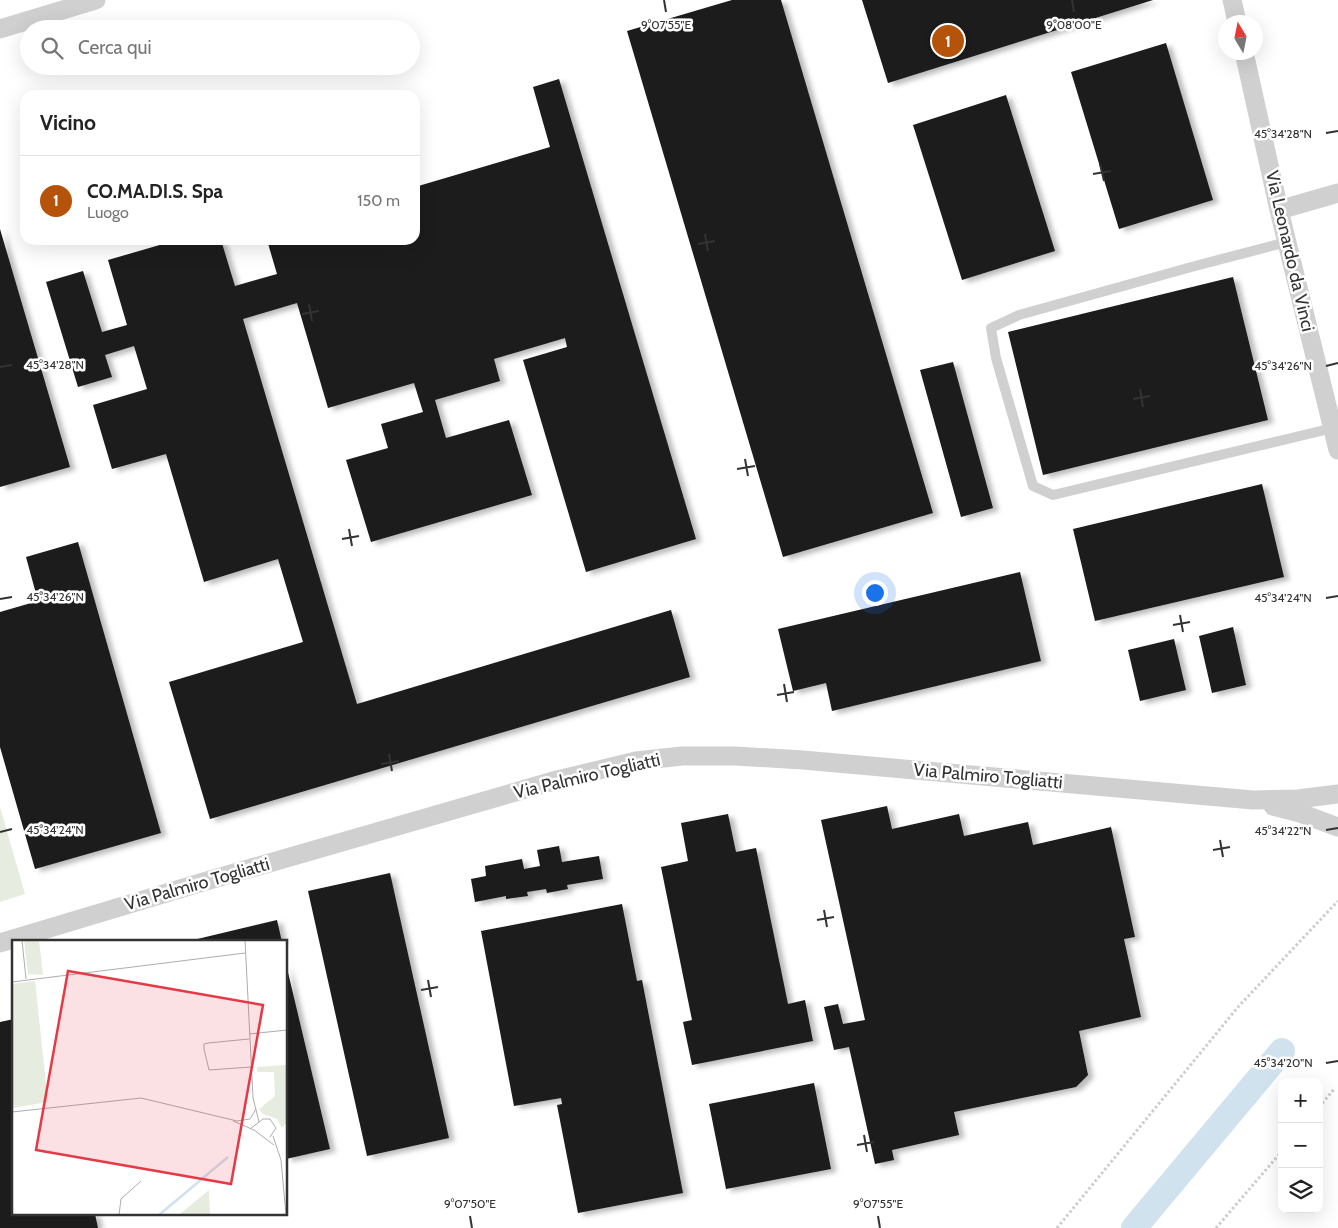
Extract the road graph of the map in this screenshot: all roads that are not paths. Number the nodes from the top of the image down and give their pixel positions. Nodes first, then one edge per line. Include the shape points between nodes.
1 (96, 0) edge
2 (1232, 0) edge
3 (1235, 15) edge
4 (30, 20) edge
5 (20, 23) edge
6 (0, 29) edge
7 (1246, 60) edge
8 (1338, 193) edge
9 (1279, 210) junction
10 (1287, 242) junction
11 (1333, 428) junction
12 (1338, 450) edge
13 (1338, 794) edge
14 (1253, 800) junction
15 (1338, 826) edge
16 (0, 943) edge

1 - 4 street
2 - 3 street
5 - 6 street
7 - 9 street, Via Leonardo da Vinci
8 - 9 street
9 - 10 street, Via Leonardo da Vinci
10 - 11 street, Via Leonardo da Vinci
10 - 11 lane via 1019,316 991,328 996,358 1033,486 1053,495
11 - 12 street, Via Leonardo da Vinci
13 - 14 street, Via Palmiro Togliatti
14 - 15 street, Via Palmiro Togliatti
14 - 16 street, Via Palmiro Togliatti via 803,760 682,756 636,761 557,780

